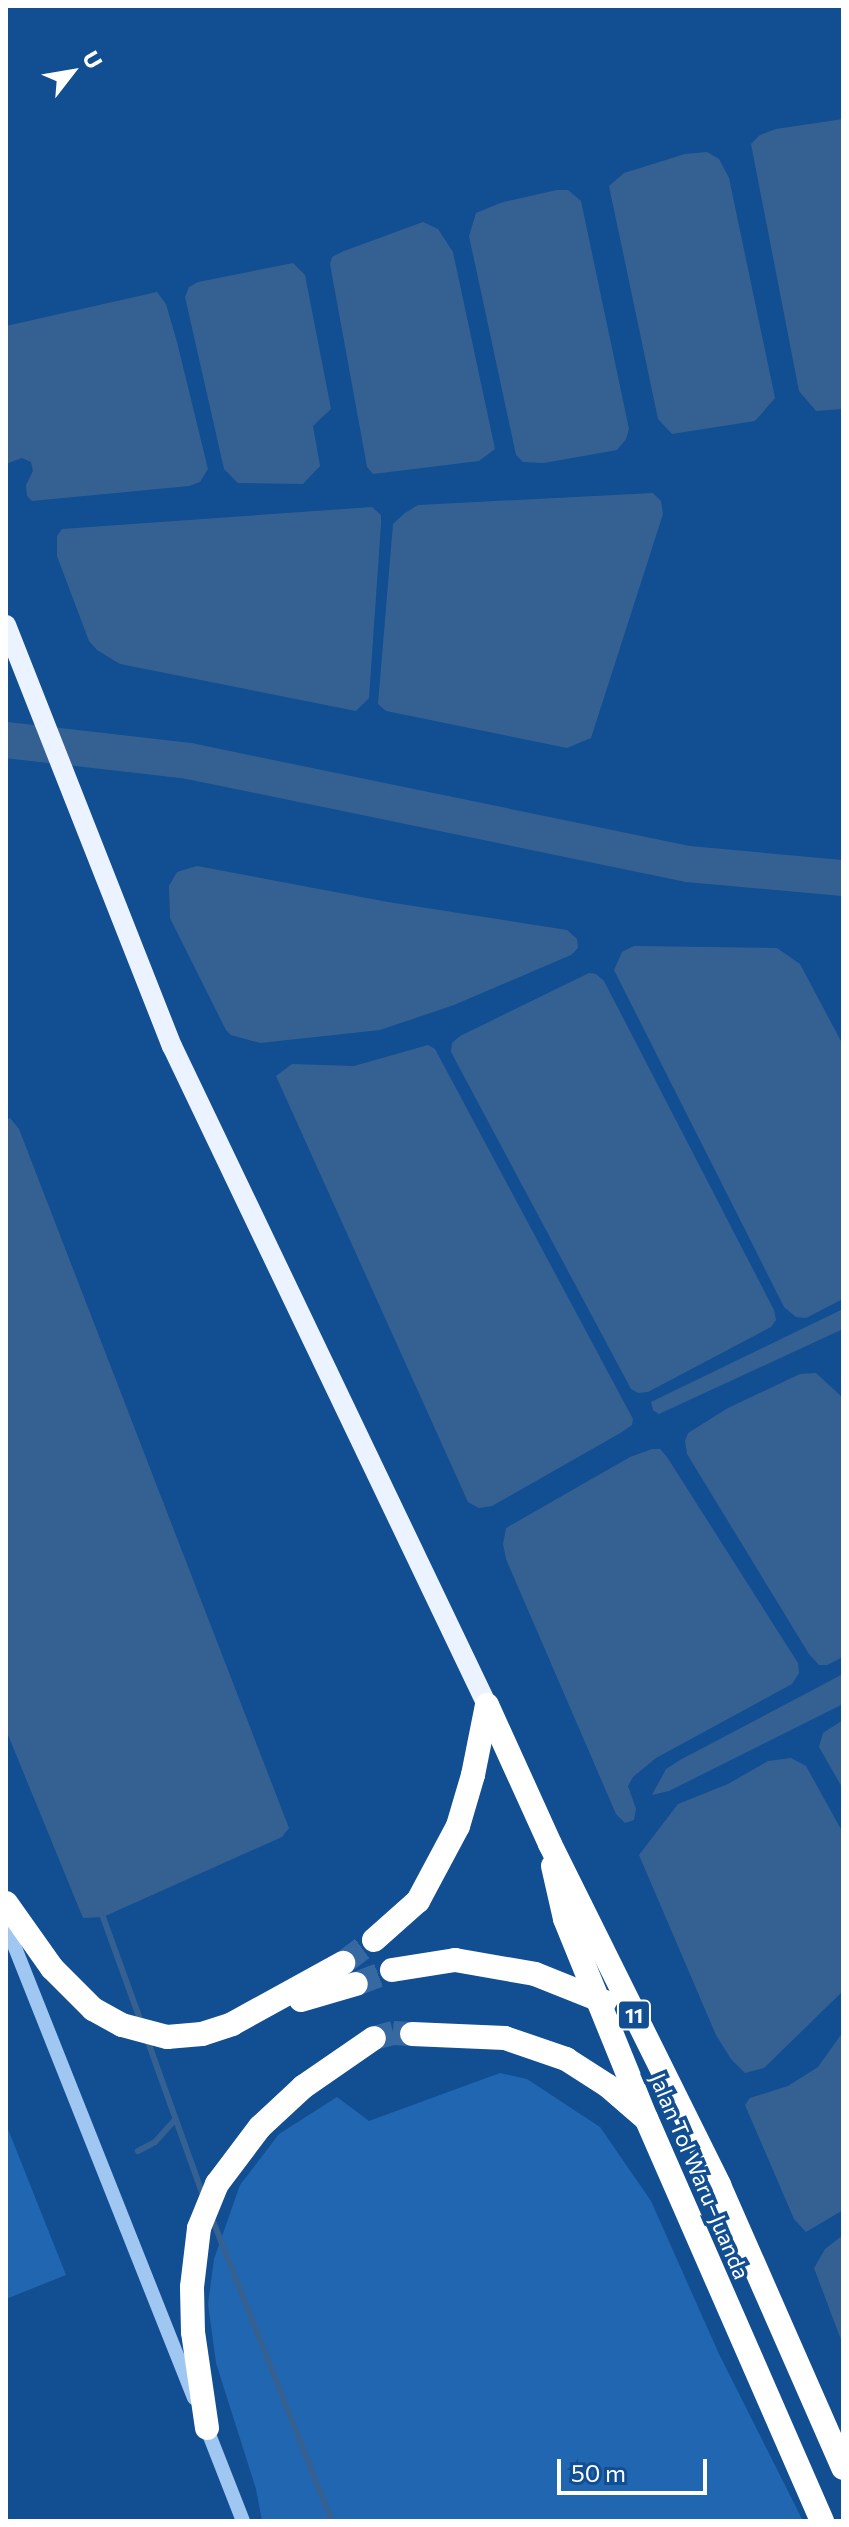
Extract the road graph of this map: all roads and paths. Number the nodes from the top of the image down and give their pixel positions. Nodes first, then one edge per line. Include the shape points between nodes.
1 (6, 625) edge
2 (487, 1705) junction
3 (550, 1844) junction
4 (6, 1903) edge
5 (6, 1925) edge
6 (374, 1940) tunnel mouth
7 (392, 1970) tunnel mouth
8 (349, 1974) tunnel mouth
9 (599, 1998) junction
10 (639, 2026) junction
11 (412, 2034) tunnel mouth
12 (374, 2038) tunnel mouth
13 (646, 2118) junction
14 (207, 2428) junction
15 (843, 2468) edge
16 (243, 2521) edge
17 (822, 2521) edge

1 - 2 main road via 172,1046
2 - 3 highway, Jalan Tol Waru–Juanda / 11
2 - 6 highway via 458,1826 418,1901
3 - 9 highway, Jalan Tol Waru–Juanda / 11 via 565,1919
3 - 10 highway, Jalan Tol Waru–Juanda / 11
4 - 8 highway via 52,1968 93,2009 122,2025 167,2037 202,2034
5 - 14 street
7 - 9 highway via 455,1960 535,1974
9 - 10 highway
9 - 13 highway, Jalan Tol Waru–Juanda / 11
10 - 15 highway, Jalan Tol Waru–Juanda / 11 via 719,2185
11 - 13 highway via 505,2038 566,2059
12 - 14 highway via 292,2097 260,2127 217,2184 199,2228 192,2287
13 - 17 highway, Jalan Tol Waru–Juanda / 11
14 - 16 street

